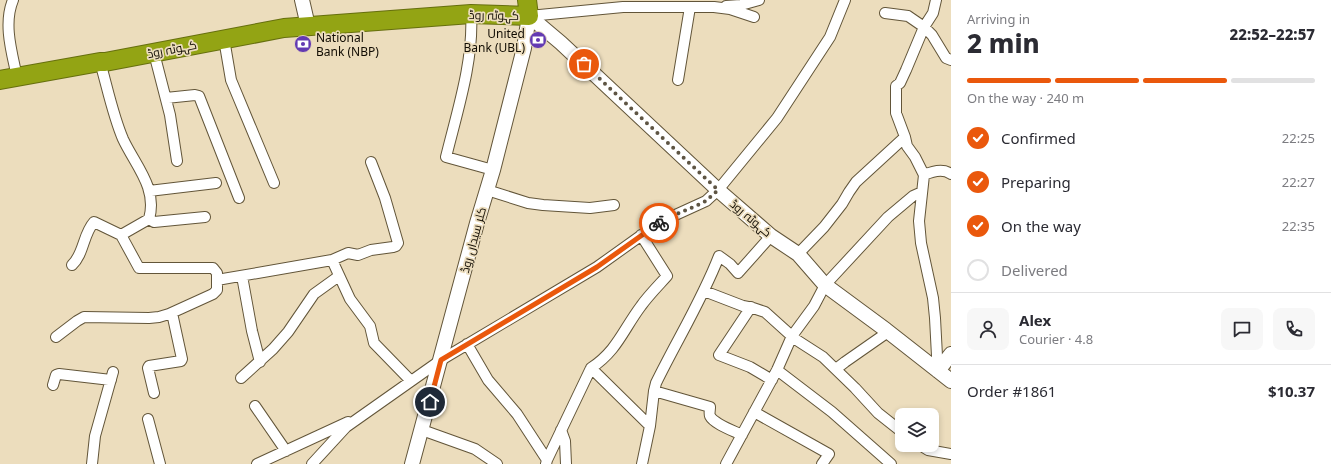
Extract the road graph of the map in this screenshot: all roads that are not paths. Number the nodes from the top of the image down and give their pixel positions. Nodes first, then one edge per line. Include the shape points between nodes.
1 (13, 0) edge
2 (302, 0) edge
3 (759, 0) edge
4 (845, 0) edge
5 (936, 0) edge
6 (690, 7) junction
7 (714, 7) junction
8 (528, 8) edge
9 (885, 13) dead end
10 (471, 14) junction
11 (754, 17) dead end
12 (308, 26) junction
13 (924, 27) junction
14 (224, 39) junction
15 (154, 53) junction
16 (951, 60) edge
17 (100, 62) junction
18 (8, 79) edge
19 (678, 80) dead end
20 (166, 98) junction
21 (905, 137) junction
22 (177, 161) dead end
23 (371, 162) dead end
24 (493, 170) junction
25 (951, 174) edge
26 (924, 175) junction
27 (216, 183) dead end
28 (274, 183) dead end
29 (487, 190) junction
30 (718, 190) junction
31 (149, 191) junction
32 (922, 192) junction
33 (239, 198) dead end
34 (614, 205) dead end
35 (204, 217) dead end
36 (149, 219) junction
37 (121, 235) junction
38 (641, 235) junction
39 (771, 236) junction
40 (798, 254) junction
41 (332, 260) junction
42 (72, 265) dead end
43 (242, 276) junction
44 (339, 276) junction
45 (217, 280) junction
46 (825, 285) junction
47 (704, 292) junction
48 (751, 308) junction
49 (172, 313) junction
50 (888, 332) junction
51 (792, 336) junction
52 (56, 337) dead end
53 (467, 344) junction
54 (951, 354) edge
55 (441, 360) junction
56 (260, 362) junction
57 (591, 368) junction
58 (836, 369) junction
59 (777, 370) junction
60 (937, 370) junction
61 (242, 378) dead end
62 (772, 380) junction
63 (412, 381) junction
64 (951, 382) edge
65 (54, 385) dead end
66 (654, 391) junction
67 (154, 393) dead end
68 (255, 406) dead end
69 (754, 412) junction
70 (361, 416) junction
71 (148, 420) dead end
72 (650, 426) junction
73 (895, 426) edge
74 (422, 430) junction
75 (561, 430) junction
76 (742, 435) junction
77 (286, 451) junction
78 (939, 452) edge
79 (951, 454) edge
80 (546, 462) edge
81 (92, 464) edge
82 (160, 464) edge
83 (257, 464) edge
84 (312, 464) edge
85 (412, 464) edge
86 (497, 464) edge
87 (566, 464) edge
88 (642, 464) edge
89 (726, 464) edge
90 (822, 464) edge
91 (891, 464) edge

1 - 18 street via 8,17
2 - 12 main road
3 - 7 street via 741,5
4 - 30 street via 826,45 778,118
5 - 13 street via 933,13
6 - 7 street
6 - 8 street
6 - 19 street
7 - 11 street
8 - 10 highway, کہوٹہ روڈ
8 - 24 main road, کلر سیداں روڈ via 524,48
8 - 30 main road, کہوٹہ روڈ via 561,43
9 - 13 street via 908,16
10 - 12 highway, کہوٹہ روڈ
10 - 24 street via 469,51 462,92 446,157
12 - 14 highway, کہوٹہ روڈ
13 - 16 street via 932,34 946,58
13 - 21 street via 900,83 896,86 896,113
14 - 15 highway, کہوٹہ روڈ
14 - 28 street via 231,80
15 - 17 highway, کہوٹہ روڈ
15 - 20 street
17 - 18 highway, کہوٹہ روڈ
17 - 31 street via 123,139 145,177
20 - 22 street
20 - 33 street via 195,94 199,96
21 - 26 street via 907,146
21 - 40 street via 856,182 824,227
23 - 41 street via 398,243 393,247 358,254 348,253
24 - 29 main road, کلر سیداں روڈ
25 - 26 street via 937,170
26 - 32 street
27 - 31 street
29 - 34 street via 543,205 590,208
29 - 55 main road, کلر سیداں روڈ
30 - 38 street via 706,201 668,218
30 - 39 main road, کہوٹہ روڈ
31 - 36 street
32 - 46 street via 913,196 888,217
32 - 60 street via 919,220 936,318
35 - 36 street via 154,222
36 - 37 street
37 - 42 street via 94,222 78,258
37 - 45 street via 139,268 213,268
38 - 53 street via 597,267
38 - 57 street via 667,276 641,306 614,348
39 - 40 main road, کہوٹہ روڈ
39 - 47 street via 738,273 719,256
40 - 46 main road, کہوٹہ روڈ
41 - 43 street
41 - 44 street
43 - 45 street
43 - 56 street
44 - 56 street via 314,294 288,332
44 - 63 street via 350,299 370,326 374,343
45 - 49 street via 217,290 213,294
46 - 50 main road, کہوٹہ روڈ
46 - 51 street via 814,306
47 - 48 street
47 - 66 street
48 - 51 street via 765,312
48 - 62 street via 719,355
49 - 52 street via 149,318 84,317
49 - 67 street via 182,359 149,366
50 - 58 street
50 - 60 main road, کہوٹہ روڈ
51 - 58 street
51 - 59 street
53 - 55 street
53 - 80 street via 488,380 517,414
54 - 60 main road
55 - 63 street
55 - 74 main road, کلر سیداں روڈ
56 - 61 street
57 - 72 street
57 - 75 street
58 - 73 street via 878,413
59 - 62 street
59 - 91 street via 832,412
60 - 64 main road, کہوٹہ روڈ
62 - 69 street
63 - 70 street
65 - 81 street via 56,375 59,374 112,376 95,436
66 - 72 street
66 - 76 street via 710,406 710,415 716,422
68 - 77 street
69 - 76 street
69 - 90 street via 829,454
70 - 77 street
70 - 84 street via 346,427
71 - 82 street
72 - 88 street
74 - 85 main road, کلر سیداں روڈ
74 - 86 street via 475,449
75 - 80 street
75 - 87 street via 565,441
76 - 89 street
77 - 83 street
78 - 79 street

